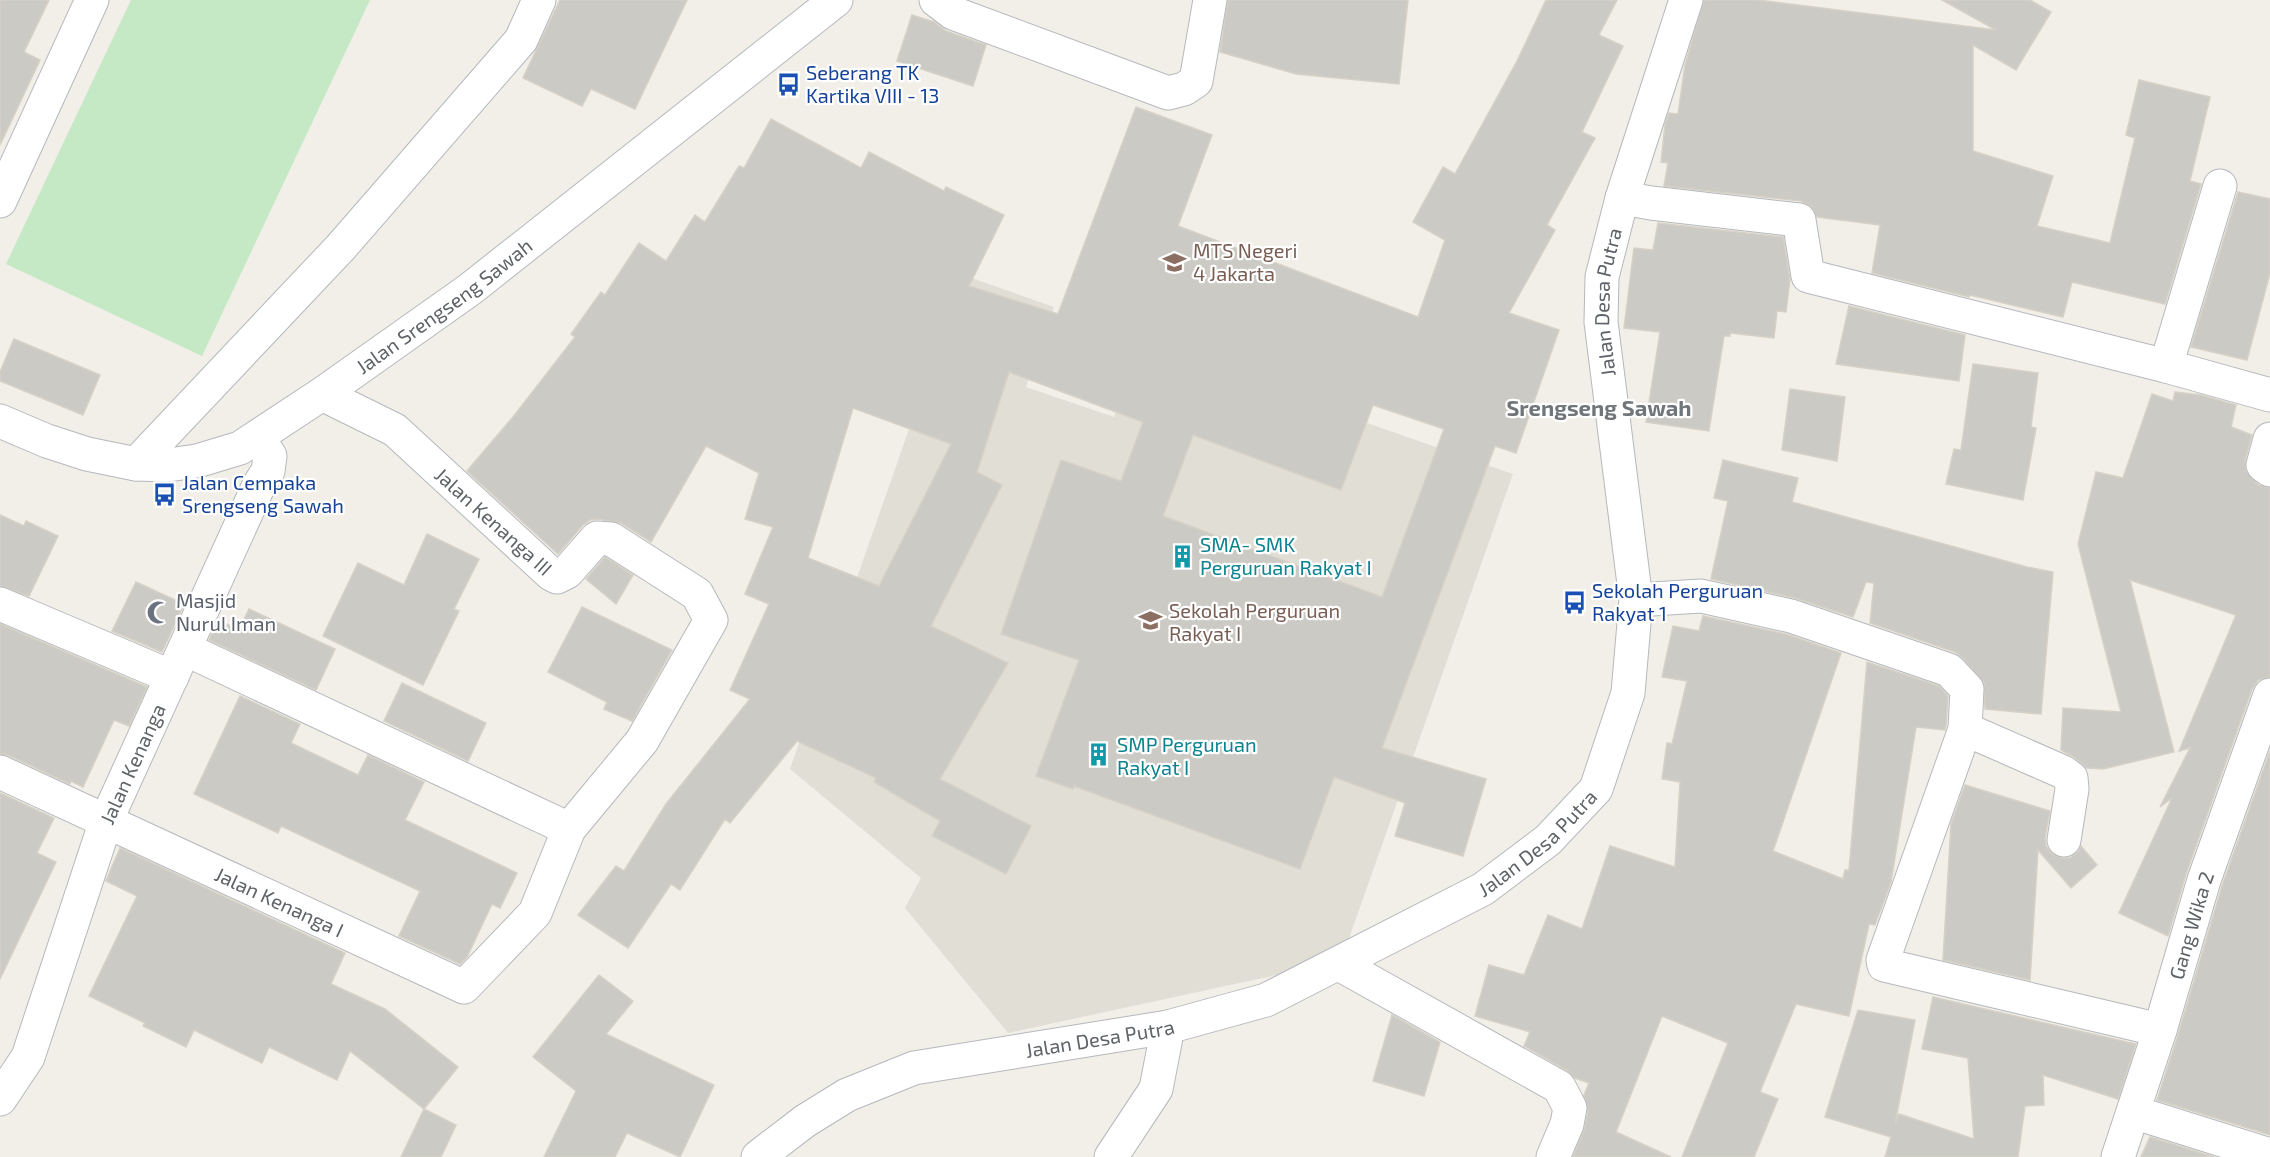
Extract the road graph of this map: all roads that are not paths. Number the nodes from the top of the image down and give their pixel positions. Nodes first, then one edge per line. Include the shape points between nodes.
1 (92, 0) edge
2 (539, 0) edge
3 (836, 0) edge
4 (936, 0) edge
5 (1210, 0) edge
6 (1686, 0) edge
7 (2220, 186) dead end
8 (1622, 198) junction
9 (0, 201) edge
10 (2166, 366) junction
11 (322, 394) junction
12 (2270, 395) edge
13 (1, 424) edge
14 (258, 437) junction
15 (2270, 439) edge
16 (136, 464) junction
17 (2270, 470) edge
18 (1636, 600) junction
19 (0, 604) edge
20 (178, 663) junction
21 (2270, 695) edge
22 (1965, 729) junction
23 (0, 772) edge
24 (106, 821) junction
25 (569, 829) junction
26 (2064, 840) dead end
27 (1339, 964) junction
28 (1168, 1027) junction
29 (2160, 1030) junction
30 (0, 1099) edge
31 (2133, 1112) junction
32 (2270, 1155) edge
33 (758, 1157) edge
34 (1111, 1157) edge
35 (1553, 1157) edge
36 (2118, 1157) edge

1 - 9 street
2 - 16 street via 521,40 341,247
3 - 11 street, Jalan Srengseng Sawah via 469,290
4 - 5 street via 953,13 1168,93 1196,81
6 - 8 street, Jalan Desa Putra
7 - 10 street
8 - 10 street via 1799,220 1808,276
8 - 18 street, Jalan Desa Putra via 1602,277 1601,322
10 - 12 street
11 - 14 street, Jalan Srengseng Sawah
11 - 25 street, Jalan Kenanga III via 395,430 557,577 567,572 597,538 611,539 697,594 711,620 642,741
13 - 16 street, Jalan Srengseng Sawah via 87,454
14 - 16 street, Jalan Srengseng Sawah via 240,448 197,461
14 - 20 street, Jalan Kenanga via 270,456 268,471
15 - 17 street via 2263,465
18 - 22 street via 1701,597 1791,616 1949,670 1966,689
18 - 27 street, Jalan Desa Putra via 1628,693 1596,789 1548,840 1483,889
19 - 20 street
20 - 24 street, Jalan Kenanga
20 - 25 street
21 - 29 street, Gang Wika 2 via 2204,880
22 - 26 street via 2071,778
22 - 29 street via 1884,965
23 - 24 street, Jalan Kenanga I
24 - 25 street, Jalan Kenanga I via 464,987 535,913
24 - 30 street, Jalan Kenanga via 28,1057
27 - 28 street, Jalan Desa Putra via 1266,1000
27 - 35 street via 1559,1087 1570,1108
28 - 33 street, Jalan Desa Putra via 914,1068 847,1095
28 - 34 street via 1156,1089
29 - 31 street, Gang Wika 2
31 - 32 street
31 - 36 street, Gang Wika 2

